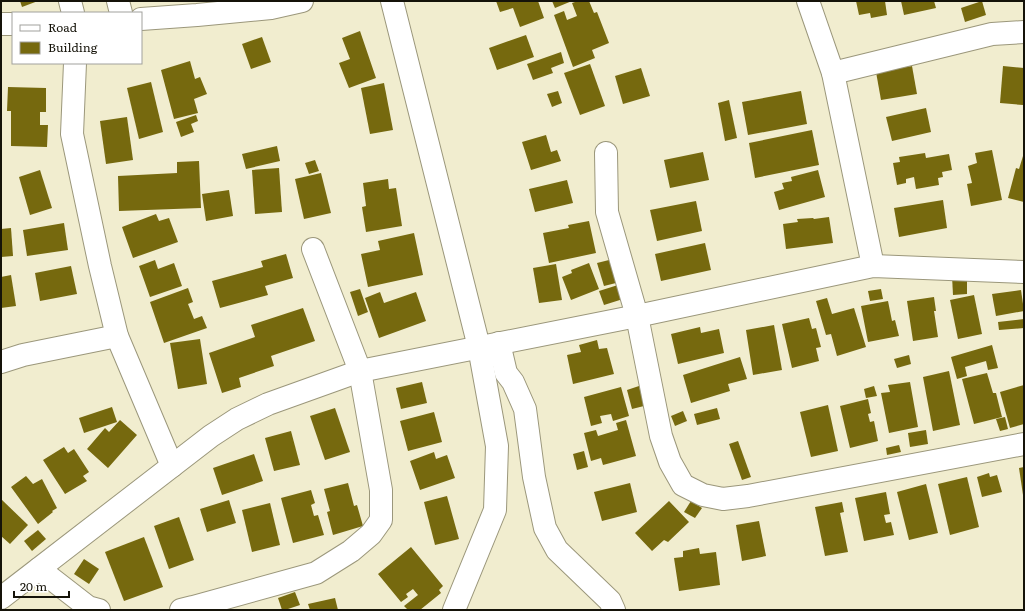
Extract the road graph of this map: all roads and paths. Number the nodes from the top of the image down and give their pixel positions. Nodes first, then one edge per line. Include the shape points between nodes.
1 (70, 1) edge
2 (118, 1) edge
3 (302, 1) edge
4 (392, 1) edge
5 (808, 1) edge
6 (73, 12) edge
7 (121, 12) edge
8 (142, 18) edge
9 (1, 24) edge
10 (12, 24) edge
11 (1024, 32) edge
12 (75, 64) edge
13 (832, 73) junction
14 (606, 153) dead end
15 (313, 249) dead end
16 (873, 266) junction
17 (1024, 272) edge
18 (637, 316) junction
19 (117, 336) junction
20 (489, 346) junction
21 (1, 362) edge
22 (360, 372) junction
23 (1024, 444) edge
24 (172, 466) junction
25 (39, 569) junction
26 (1, 598) edge
27 (99, 610) edge
28 (181, 610) edge
29 (454, 610) edge
30 (614, 610) edge

1 - 6 street
2 - 7 street
3 - 8 street via 271,8
4 - 20 street
5 - 13 street
9 - 10 street
11 - 13 street via 992,34
12 - 19 street via 72,134
13 - 16 street
14 - 18 street via 607,212
15 - 22 street
16 - 17 street
16 - 18 street
18 - 20 street
18 - 23 street via 661,436 670,462 683,485 703,495 723,499 748,496
19 - 21 street via 23,355
19 - 24 street
20 - 22 street
20 - 29 street via 497,446 495,510
20 - 30 street via 513,382 525,409 534,477 545,528 557,550 610,601
22 - 24 street via 268,404 243,416 211,436
22 - 28 street via 381,490 381,520 371,534 351,551 316,573
24 - 25 street
25 - 26 street
25 - 27 street via 88,607

